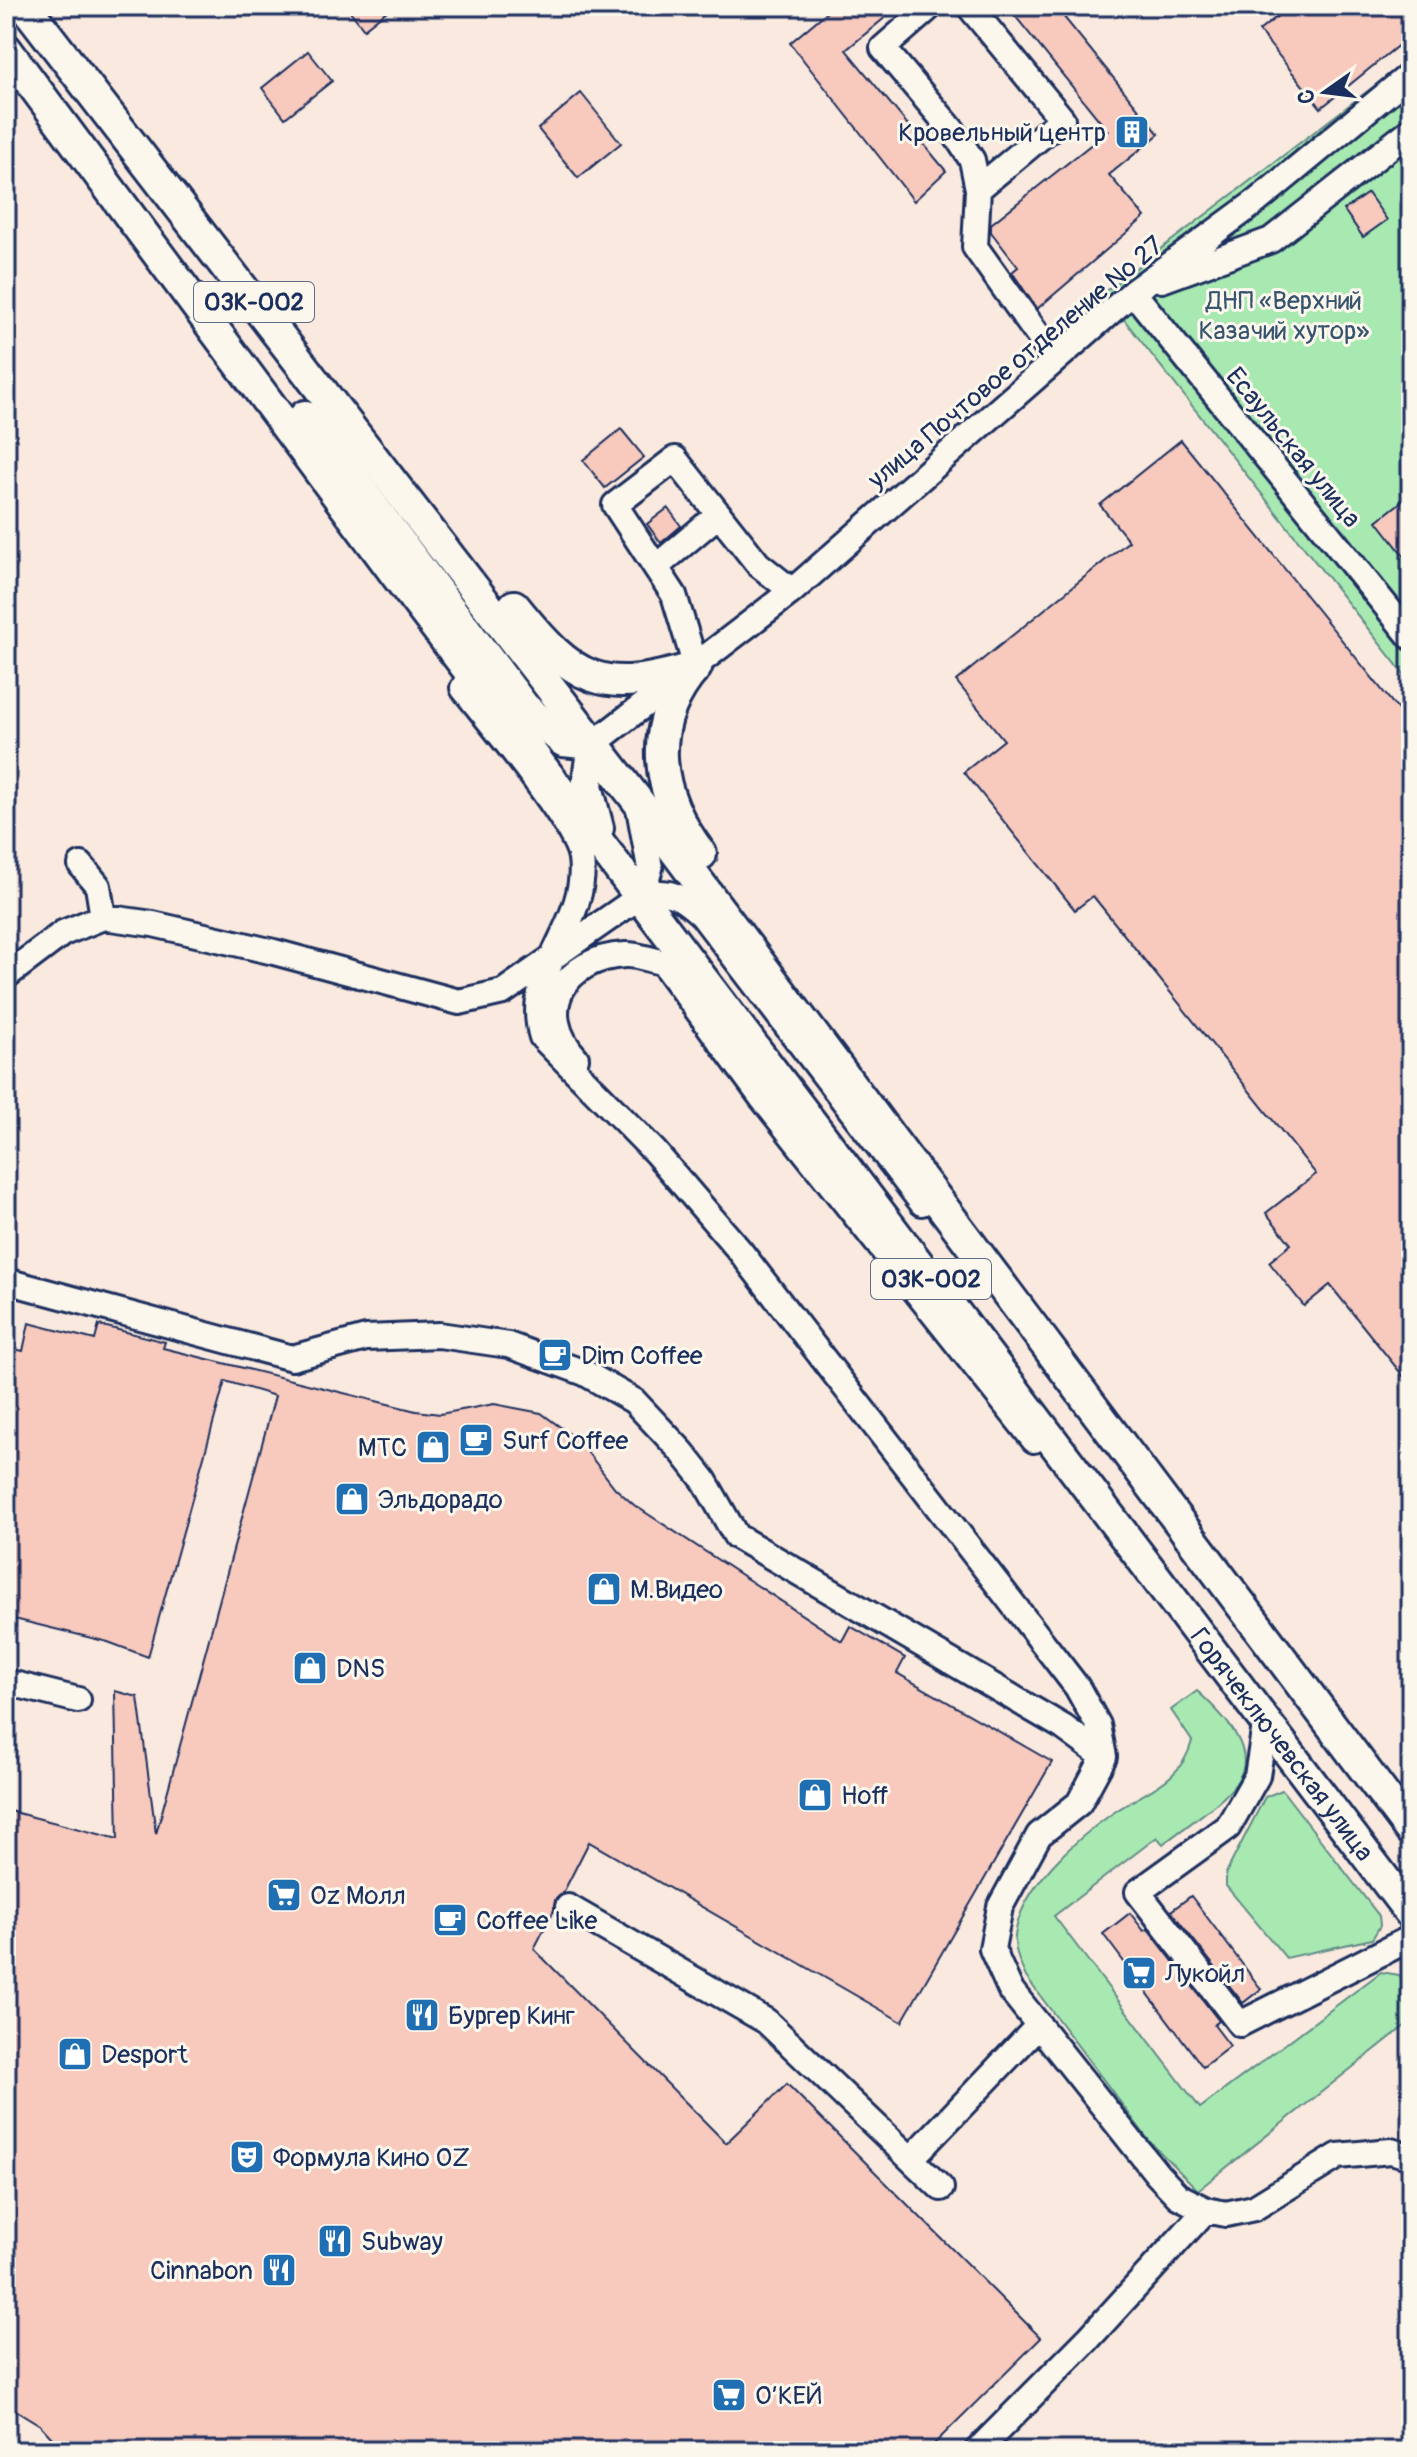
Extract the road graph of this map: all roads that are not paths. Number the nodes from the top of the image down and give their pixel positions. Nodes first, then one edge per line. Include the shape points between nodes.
1 (25, 6) edge
2 (49, 6) edge
3 (931, 6) edge
4 (969, 6) edge
5 (6, 49) edge
6 (1411, 74) edge
7 (1408, 139) edge
8 (978, 189) junction
9 (133, 217) junction
10 (1134, 291) junction
11 (230, 349) junction
12 (1055, 359) junction
13 (719, 514) junction
14 (656, 567) junction
15 (792, 591) junction
16 (1411, 637) edge
17 (696, 667) junction
18 (593, 744) junction
19 (637, 800) junction
20 (602, 843) junction
21 (81, 865) dead end
22 (642, 895) junction
23 (103, 917) junction
24 (549, 961) junction
25 (6, 976) edge
26 (727, 1235) junction
27 (986, 1263) junction
28 (6, 1281) edge
29 (1148, 1480) junction
30 (1111, 1518) junction
31 (6, 1682) edge
32 (78, 1700) dead end
33 (1266, 1719) junction
34 (1104, 1757) junction
35 (1411, 1831) edge
36 (568, 1907) dead end
37 (1411, 1914) edge
38 (1411, 1945) edge
39 (1039, 2025) junction
40 (1411, 2157) edge
41 (911, 2159) junction
42 (941, 2188) dead end
43 (1206, 2210) junction
44 (977, 2451) edge

1 - 18 main road, 03К-002
2 - 17 main road via 545,645 578,671 622,682 650,681
3 - 8 street via 883,48 953,131 972,160
4 - 8 street via 1062,119
5 - 9 main road, 03К-002
6 - 10 street, улица Почтовое отделение № 27 via 1257,201
7 - 10 street via 1271,240
8 - 12 street via 975,247
9 - 11 main road, 03К-002
9 - 18 main road via 192,267 524,707 563,741
10 - 12 street, улица Почтовое отделение № 27
10 - 16 street, Есаульская улица
11 - 20 main road, 03К-002
11 - 24 street via 266,420 569,828 581,855 582,885 578,906
12 - 15 street, улица Почтовое отделение № 27
13 - 14 street
13 - 14 street via 675,459 615,505
13 - 15 street via 758,564
14 - 17 street via 674,595
15 - 17 street, улица Почтовое отделение № 27
17 - 18 street, улица Почтовое отделение № 27
17 - 27 main road via 681,683 662,740 665,789 682,829 977,1219
18 - 19 main road, 03К-002
18 - 20 main road via 587,786
19 - 22 street via 650,868
19 - 27 main road, 03К-002
20 - 22 main road, 03К-002
21 - 23 street via 98,886
22 - 24 street
22 - 29 street via 679,894 702,915 1125,1463
22 - 30 main road, 03К-002
23 - 24 street via 274,952 459,1002 503,992
23 - 25 street via 63,933
24 - 26 street via 536,1018 542,1037 655,1152
26 - 30 street via 720,1216 563,1044 555,1022 556,997 570,976 625,955 662,962 762,1098 1081,1499
26 - 34 street via 1077,1687 1098,1725
27 - 29 main road, 03К-002
28 - 34 street via 292,1358 366,1338 439,1335 508,1345 585,1373 634,1401 682,1452 736,1536 1063,1727
29 - 35 main road, Горячеключевская улица / 03К-002
30 - 33 main road, Горячеключевская улица / 03К-002
31 - 32 street
33 - 37 main road, Горячеключевская улица / 03К-002
33 - 38 street via 1257,1776 1228,1827 1138,1892 1240,2024 1374,1954 1407,1940
34 - 39 street via 1079,1803 1039,1835 1000,1907 992,1949 1010,1989
36 - 41 street via 766,2021
39 - 41 street
39 - 43 street via 1157,2174 1178,2196
40 - 43 street via 1391,2151 1338,2156 1254,2208 1226,2214
41 - 42 street
43 - 44 street

